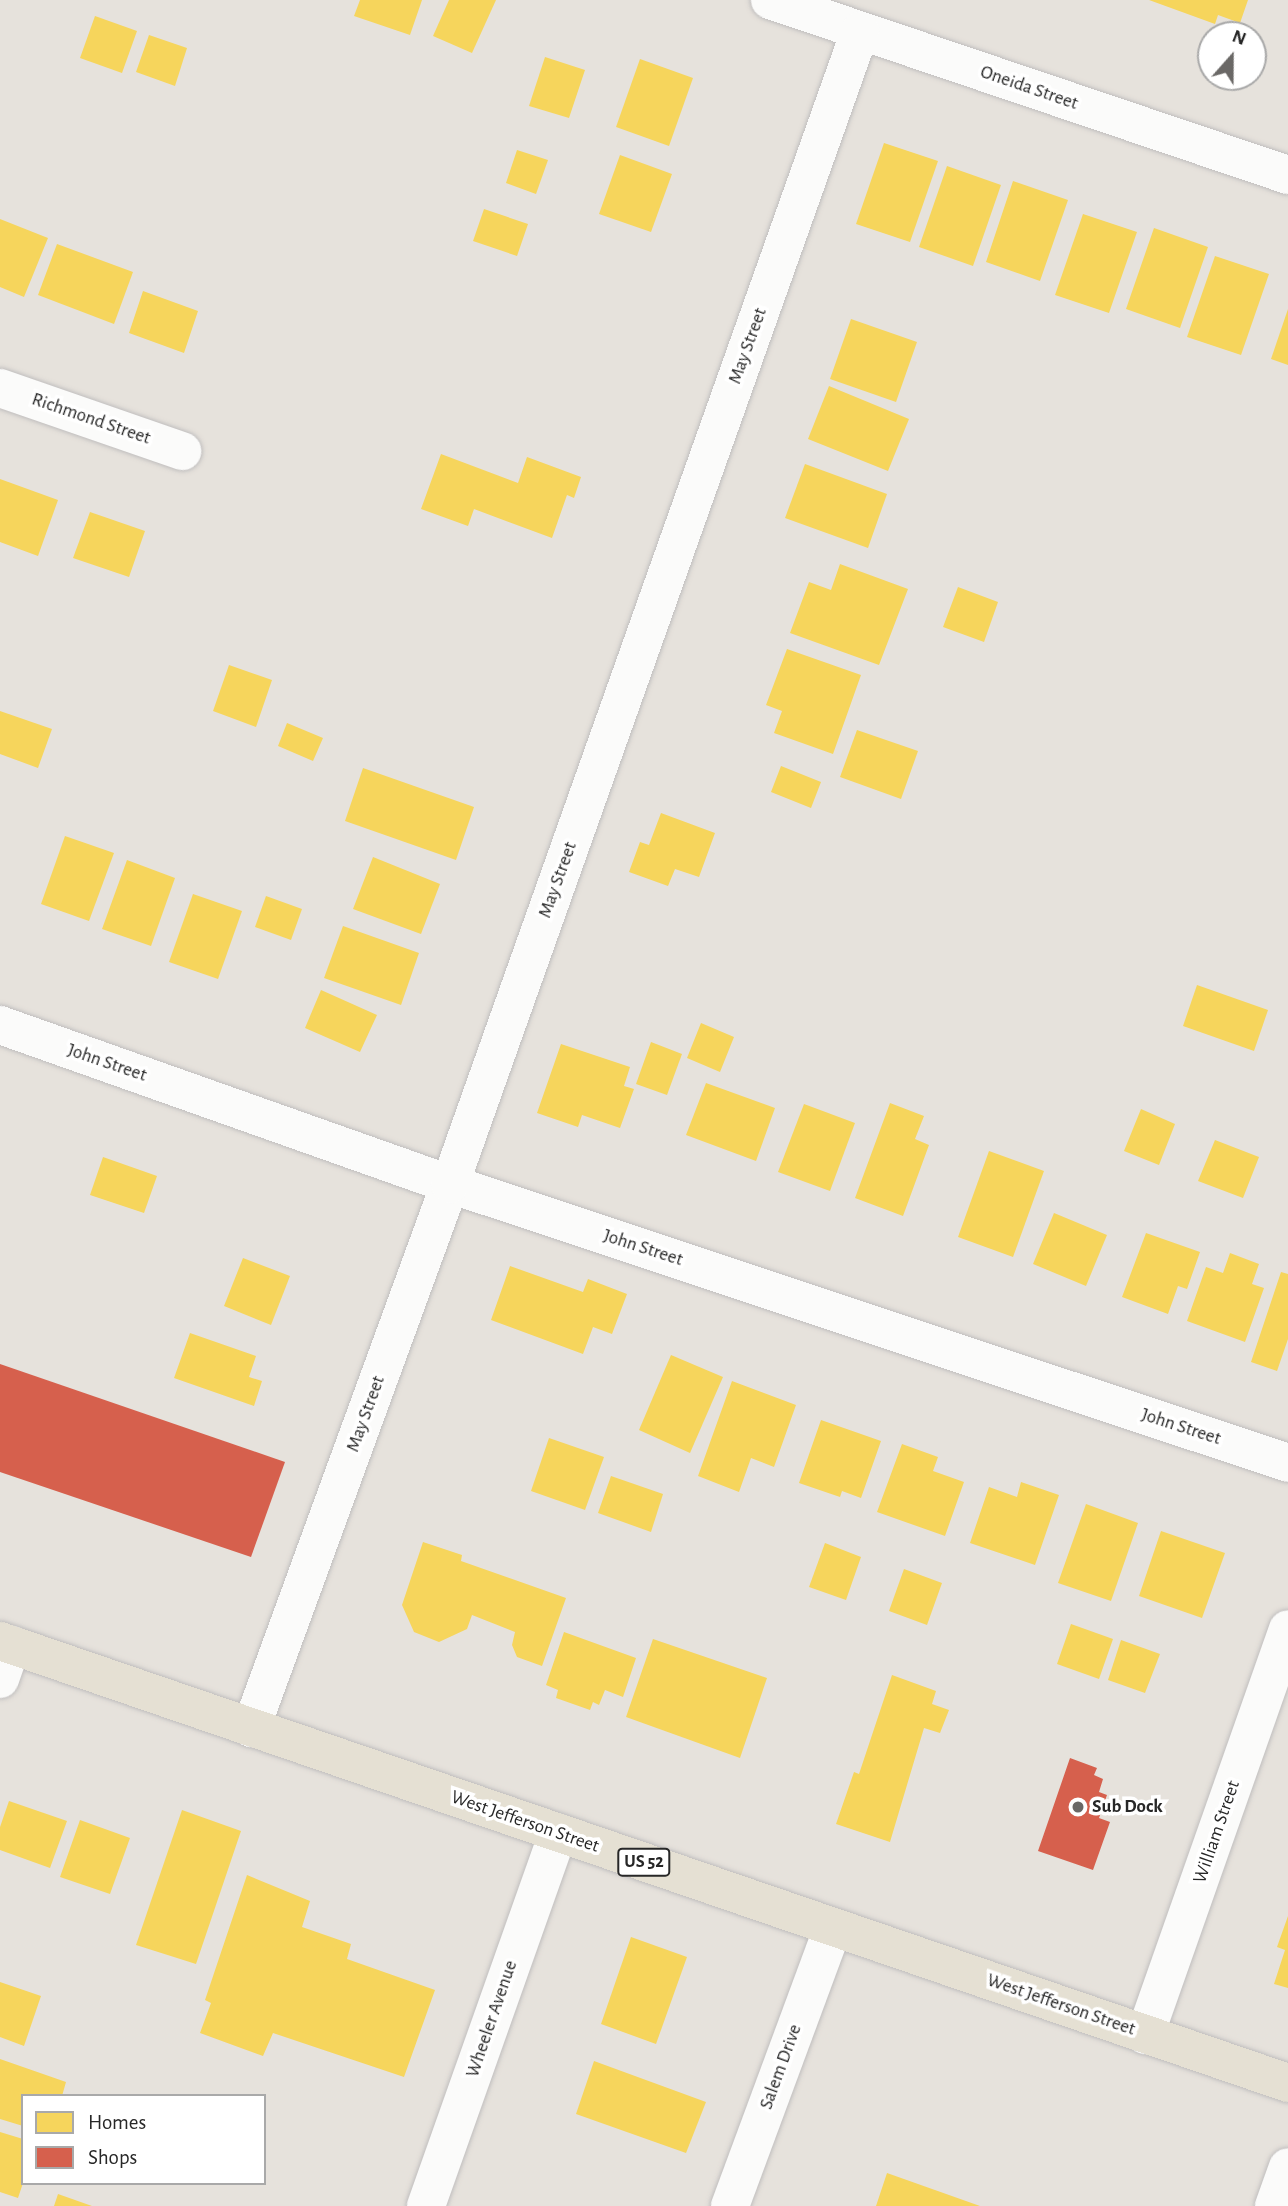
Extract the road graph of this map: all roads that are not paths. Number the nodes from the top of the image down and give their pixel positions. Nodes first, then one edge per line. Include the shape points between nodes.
1 (770, 0) edge
2 (860, 31) junction
3 (1288, 175) edge
4 (0, 388) edge
5 (182, 451) dead end
6 (0, 1025) edge
7 (450, 1184) junction
8 (1288, 1463) edge
9 (1288, 1629) edge
10 (4, 1655) edge
11 (251, 1728) junction
12 (558, 1833) junction
13 (833, 1927) junction
14 (1145, 2035) junction
15 (1288, 2083) edge
16 (1288, 2168) edge
17 (426, 2206) edge
18 (730, 2206) edge
19 (1274, 2206) edge

1 - 2 street, Oneida Street
2 - 3 street, Oneida Street
2 - 7 street, May Street
4 - 5 street, Richmond Street
6 - 7 street, John Street
7 - 8 street, John Street
7 - 11 street, May Street
9 - 14 street, William Street
10 - 11 main road, West Jefferson Street / US 52
11 - 12 main road, West Jefferson Street / US 52
12 - 13 main road, West Jefferson Street / US 52
12 - 17 street, Wheeler Avenue
13 - 14 main road, West Jefferson Street / US 52
13 - 18 street, Salem Drive
14 - 15 main road, West Jefferson Street / US 52
16 - 19 street

